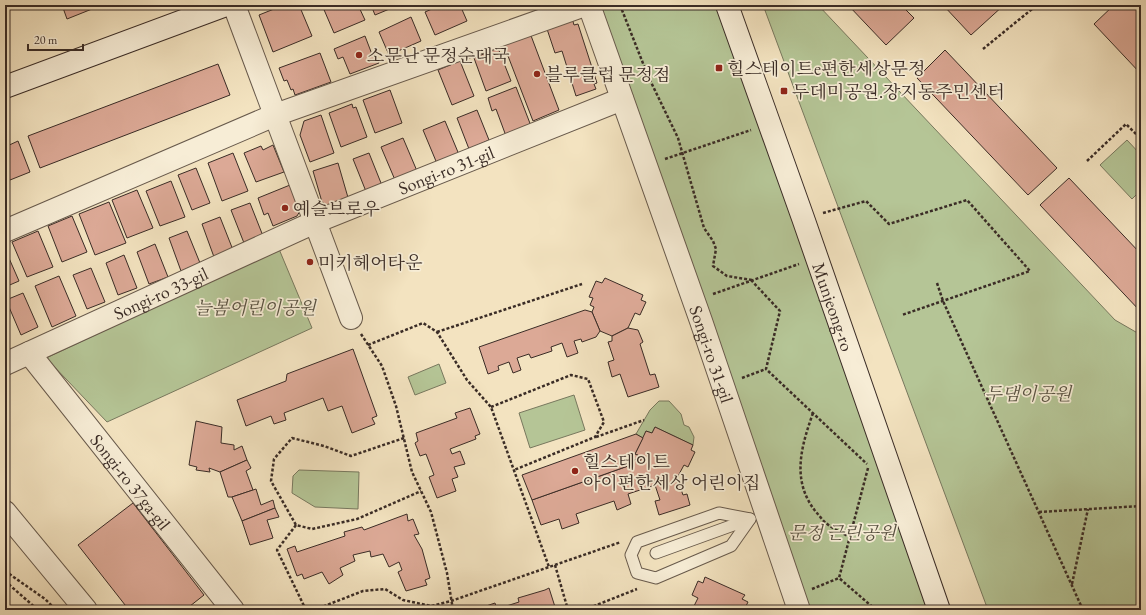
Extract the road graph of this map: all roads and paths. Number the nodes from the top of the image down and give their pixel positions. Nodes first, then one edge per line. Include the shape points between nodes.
1 (226, 5) edge
2 (234, 5) edge
3 (585, 5) edge
4 (589, 5) edge
5 (620, 5) edge
6 (727, 5) edge
7 (1037, 5) edge
8 (983, 49) dead end
9 (5, 87) edge
10 (622, 100) junction
11 (275, 115) junction
12 (769, 123) junction
13 (1141, 139) edge
14 (682, 153) junction
15 (1087, 161) dead end
16 (646, 166) junction
17 (803, 218) junction
18 (315, 222) junction
19 (5, 231) edge
20 (817, 258) junction
21 (752, 280) junction
22 (937, 283) dead end
23 (582, 284) dead end
24 (693, 300) junction
25 (944, 301) junction
26 (902, 315) dead end
27 (351, 318) joint
28 (437, 332) junction
29 (368, 345) junction
30 (29, 353) junction
31 (5, 364) edge
32 (766, 369) junction
33 (722, 385) junction
34 (491, 407) junction
35 (812, 413) junction
36 (644, 420) dead end
37 (595, 437) junction
38 (404, 438) junction
39 (514, 470) junction
40 (421, 490) junction
41 (1141, 506) edge
42 (1088, 509) junction
43 (5, 512) edge
44 (1039, 512) junction
45 (758, 516) junction
46 (296, 525) junction
47 (850, 538) junction
48 (628, 539) dead end
49 (656, 553) dead end
50 (555, 565) junction
51 (549, 567) junction
52 (5, 571) edge
53 (839, 578) junction
54 (5, 581) edge
55 (1072, 585) junction
56 (452, 601) junction
57 (797, 603) edge
58 (38, 610) edge
59 (56, 610) edge
60 (86, 610) edge
61 (233, 610) edge
62 (306, 610) edge
63 (314, 610) edge
64 (453, 610) edge
65 (568, 610) edge
66 (876, 610) edge
67 (939, 610) edge
68 (1083, 610) edge

1 - 9 street
2 - 11 street
3 - 11 street
4 - 10 street, Songi-ro 31-gil
5 - 14 path via 648,76 678,138
6 - 12 street, Munjeong-ro
7 - 8 path
10 - 16 street, Songi-ro 31-gil
10 - 18 street, Songi-ro 31-gil
11 - 18 street
11 - 19 street
12 - 14 path
12 - 17 street, Munjeong-ro
13 - 15 path via 1126,124
14 - 16 path
14 - 21 path via 704,228 716,249 713,266 727,276
16 - 24 street, Songi-ro 31-gil
17 - 20 street, Munjeong-ro
17 - 25 path via 866,201 889,224 967,200 1030,272
18 - 27 street
18 - 30 street, Songi-ro 33-gil
20 - 21 path
20 - 67 street, Munjeong-ro
21 - 24 path
21 - 32 path via 780,312
22 - 25 path
23 - 28 path
24 - 33 street, Songi-ro 31-gil
25 - 26 path
25 - 44 path
27 - 29 path
28 - 29 path via 423,323
28 - 34 path via 467,380
29 - 38 path via 382,366
30 - 31 street, Songi-ro 33-gil
30 - 61 street, Songi-ro 37ga-gil
32 - 33 path
32 - 35 path
33 - 45 street, Songi-ro 31-gil
34 - 37 path via 571,375 588,379 604,422
34 - 39 path
35 - 47 path via 800,458 801,480 809,503 825,523
35 - 47 path via 868,466
36 - 37 path
37 - 39 path
38 - 40 path via 412,472
38 - 46 path via 351,456 292,438 274,459 271,482
39 - 51 path
40 - 46 path via 357,519 312,529
40 - 56 path via 431,512
41 - 42 path
42 - 44 path
42 - 55 path
43 - 60 street
44 - 55 path
45 - 45 lane via 719,513 637,542 631,555 637,573 656,578 732,546
45 - 49 lane
45 - 57 street, Songi-ro 31-gil
46 - 62 path via 277,550
47 - 53 path
48 - 50 path
50 - 51 path
50 - 65 path
51 - 56 path
52 - 59 path via 45,599
53 - 57 path
53 - 66 path
54 - 58 path
55 - 68 path
56 - 63 path via 431,606 403,600 385,589 363,591
56 - 64 path

